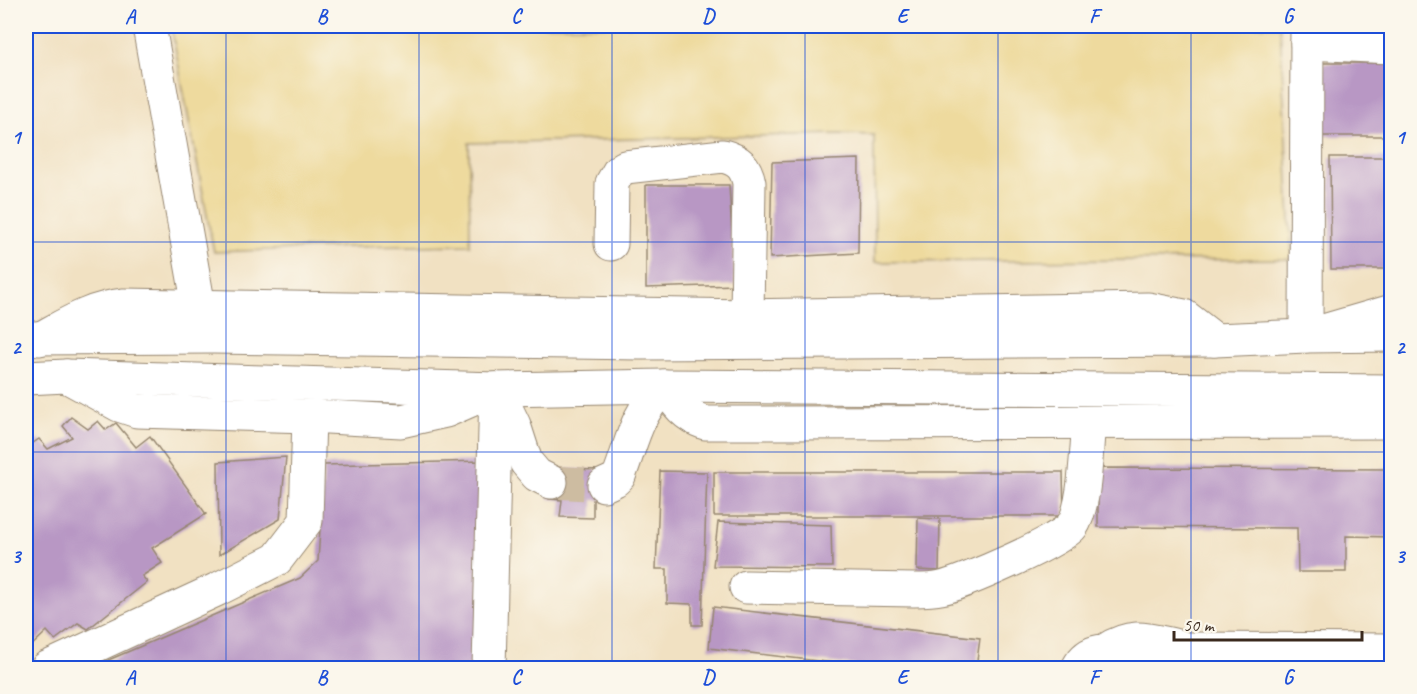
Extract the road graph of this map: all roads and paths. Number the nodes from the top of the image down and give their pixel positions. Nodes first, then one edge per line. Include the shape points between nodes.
1 (149, 26) edge
2 (1307, 34) edge
3 (1392, 47) edge
4 (611, 244) dead end
5 (199, 307) junction
6 (1392, 311) edge
7 (747, 316) junction
8 (1392, 335) edge
9 (1306, 336) junction
10 (30, 337) edge
11 (1215, 340) junction
12 (66, 376) junction
13 (26, 378) edge
14 (664, 386) junction
15 (496, 389) junction
16 (1392, 391) edge
17 (26, 393) edge
18 (309, 416) junction
19 (1392, 422) edge
20 (1089, 423) junction
21 (551, 482) tunnel mouth
22 (604, 485) dead end
23 (746, 587) dead end
24 (1392, 650) edge
25 (1204, 655) edge
26 (1281, 659) edge
27 (1352, 659) edge
28 (1124, 662) edge
29 (47, 669) edge
30 (489, 669) edge
31 (1078, 669) edge

1 - 5 main road
2 - 3 main road
2 - 9 main road
4 - 7 main road via 612,183 625,166 733,158 742,164 749,183
5 - 7 main road
5 - 10 main road via 110,306
6 - 9 main road
7 - 11 main road via 1148,309 1184,316
8 - 9 main road
9 - 11 main road
10 - 11 main road via 640,343
12 - 13 main road
12 - 15 main road
12 - 17 main road
12 - 18 main road via 137,411
14 - 15 main road
14 - 16 main road
14 - 20 main road via 681,410 705,423
14 - 22 main road via 636,425 619,476
15 - 18 main road via 446,411 401,421
15 - 21 main road via 526,462 537,475
15 - 30 main road
18 - 29 main road via 306,521 277,559
19 - 20 main road
20 - 23 main road via 1079,511 1071,527 1056,539 940,588
24 - 27 main road
25 - 26 main road
25 - 28 main road via 1161,651 1140,662
26 - 27 main road
28 - 31 main road via 1093,652

